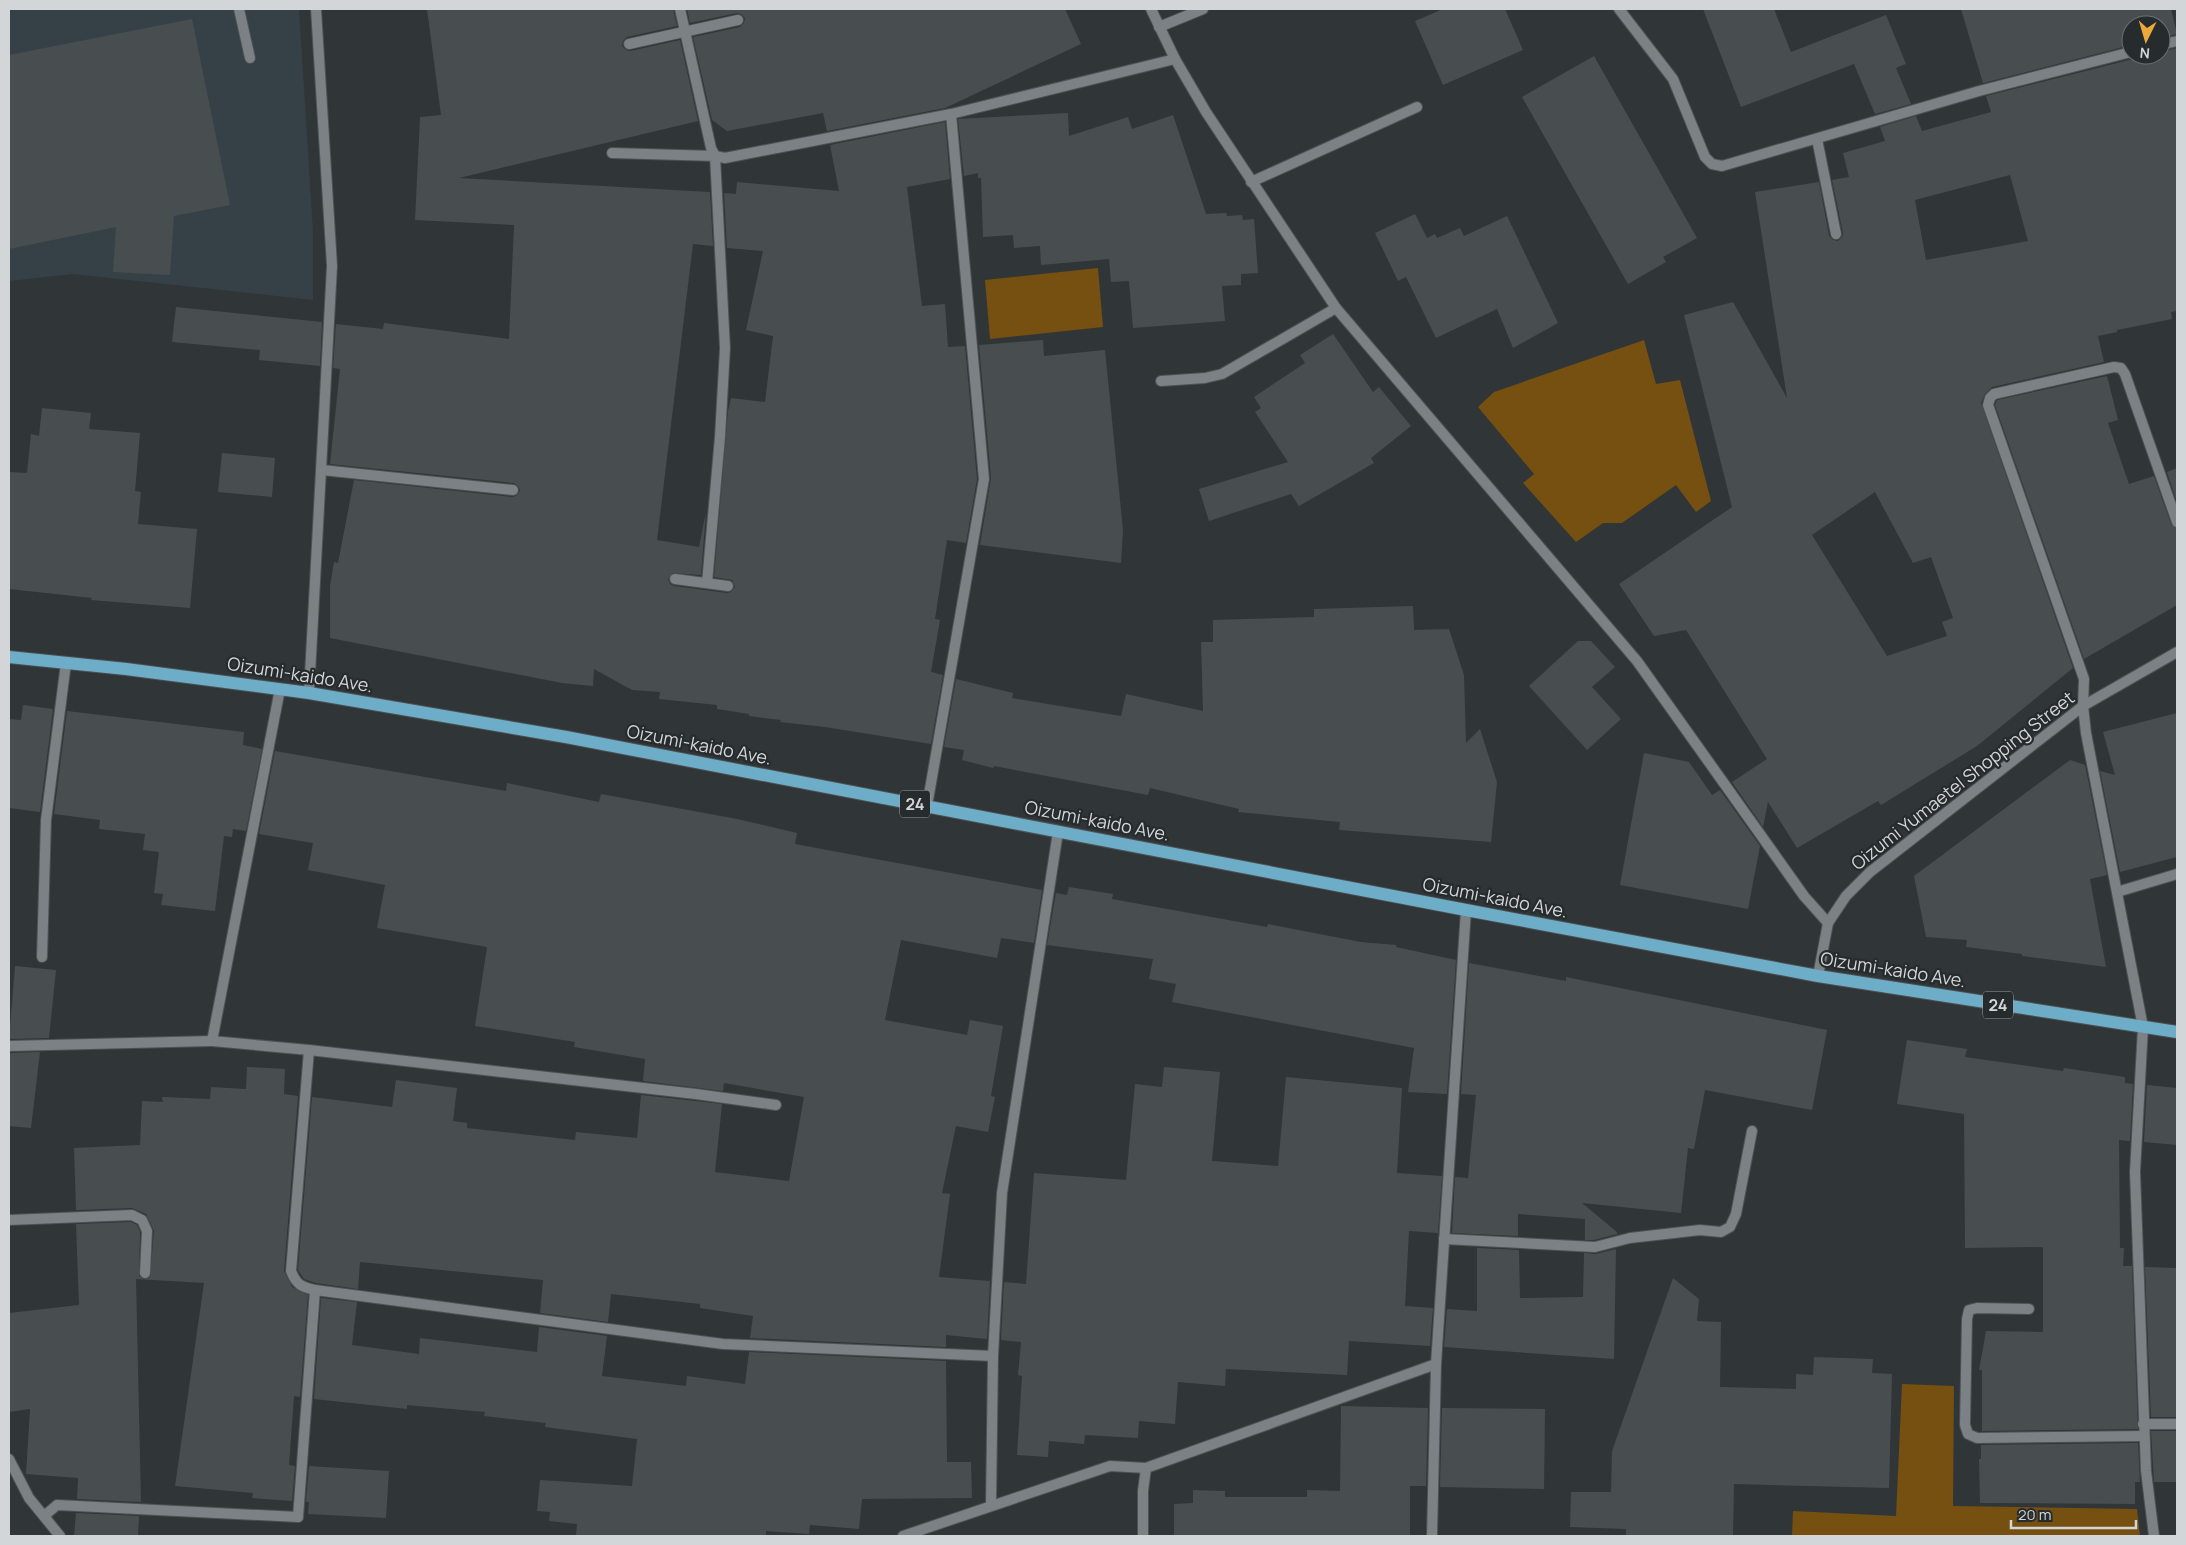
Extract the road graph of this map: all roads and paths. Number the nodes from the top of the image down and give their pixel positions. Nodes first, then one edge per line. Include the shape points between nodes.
1 (239, 9) edge
2 (316, 9) edge
3 (680, 9) edge
4 (1151, 9) edge
5 (1203, 9) edge
6 (1619, 9) edge
7 (738, 20) dead end
8 (1159, 27) junction
9 (685, 32) junction
10 (629, 44) dead end
11 (2121, 55) edge
12 (250, 58) dead end
13 (1175, 59) junction
14 (1417, 107) dead end
15 (951, 114) junction
16 (1817, 139) junction
17 (612, 154) dead end
18 (715, 156) junction
19 (1251, 182) junction
20 (1836, 234) dead end
21 (1336, 308) junction
22 (1161, 381) dead end
23 (322, 470) junction
24 (513, 490) dead end
25 (2177, 522) edge
26 (676, 579) dead end
27 (707, 583) junction
28 (728, 586) dead end
29 (2177, 652) edge
30 (9, 657) edge
31 (66, 663) junction
32 (280, 689) junction
33 (310, 693) junction
34 (2083, 706) junction
35 (927, 806) junction
36 (1058, 832) junction
37 (2177, 874) edge
38 (2117, 892) junction
39 (1466, 910) junction
40 (1828, 923) junction
41 (42, 957) dead end
42 (1818, 976) junction
43 (2143, 1027) junction
44 (2177, 1032) edge
45 (212, 1040) junction
46 (9, 1046) edge
47 (309, 1050) junction
48 (776, 1105) dead end
49 (1752, 1132) dead end
50 (9, 1220) edge
51 (1444, 1239) junction
52 (145, 1272) dead end
53 (314, 1290) junction
54 (2029, 1309) dead end
55 (993, 1356) junction
56 (1436, 1364) junction
57 (2144, 1424) junction
58 (2177, 1424) edge
59 (2144, 1436) junction
60 (9, 1459) edge
61 (1146, 1468) junction
62 (991, 1505) junction
63 (44, 1516) junction
64 (60, 1536) edge
65 (903, 1536) edge
66 (1143, 1536) edge
67 (1432, 1536) edge
68 (2154, 1536) edge

1 - 12 street
2 - 23 street via 332,260
3 - 9 street
4 - 8 street
5 - 8 street
6 - 16 street via 1673,79 1705,156 1712,164 1722,166
7 - 9 street
8 - 13 street
9 - 10 street
9 - 18 street
11 - 16 street via 1979,91
13 - 15 street
13 - 19 street
14 - 19 street
15 - 18 street via 725,158
15 - 35 street via 984,479
16 - 20 street
17 - 18 street
18 - 27 street via 725,348
19 - 21 street
21 - 22 street via 1222,374
21 - 40 street via 1636,661 1804,896
23 - 24 street
23 - 33 street
25 - 34 street via 2121,368 1994,394 1990,398 1988,405 2084,679
26 - 27 street
27 - 28 street
29 - 34 street, Oizumi Yumaetel Shopping Street
30 - 31 main road, Oizumi-kaido Ave. / 24
31 - 32 main road, Oizumi-kaido Ave. / 24
31 - 41 street via 46,820
32 - 33 main road, Oizumi-kaido Ave. / 24
32 - 45 street
33 - 35 main road, Oizumi-kaido Ave. / 24 via 566,737
34 - 38 street
34 - 40 street, Oizumi Yumaetel Shopping Street via 1870,872 1846,896
35 - 36 main road, Oizumi-kaido Ave. / 24
36 - 39 main road, Oizumi-kaido Ave. / 24
36 - 55 street via 1002,1193
37 - 38 street
38 - 43 street
39 - 42 main road, Oizumi-kaido Ave. / 24
39 - 51 street
40 - 42 street, Oizumi Yumaetel Shopping Street
42 - 43 main road, Oizumi-kaido Ave. / 24
43 - 44 main road, Oizumi-kaido Ave. / 24
43 - 57 street via 2135,1172
45 - 46 street
45 - 47 street
47 - 48 street
47 - 53 street via 291,1271 295,1282
49 - 51 street via 1736,1214 1730,1227 1721,1232 1691,1231 1630,1238 1596,1247
50 - 52 street via 132,1215 142,1220 147,1231
51 - 56 street
53 - 55 street via 722,1344
53 - 63 street via 298,1517 57,1505
54 - 59 street via 1969,1310 1965,1426 1968,1434 1977,1438
55 - 62 street
56 - 61 street
56 - 67 street
57 - 58 street
57 - 59 street
59 - 68 street
60 - 63 street via 29,1498
61 - 62 street via 1110,1466
61 - 66 street
62 - 65 street
63 - 64 street

